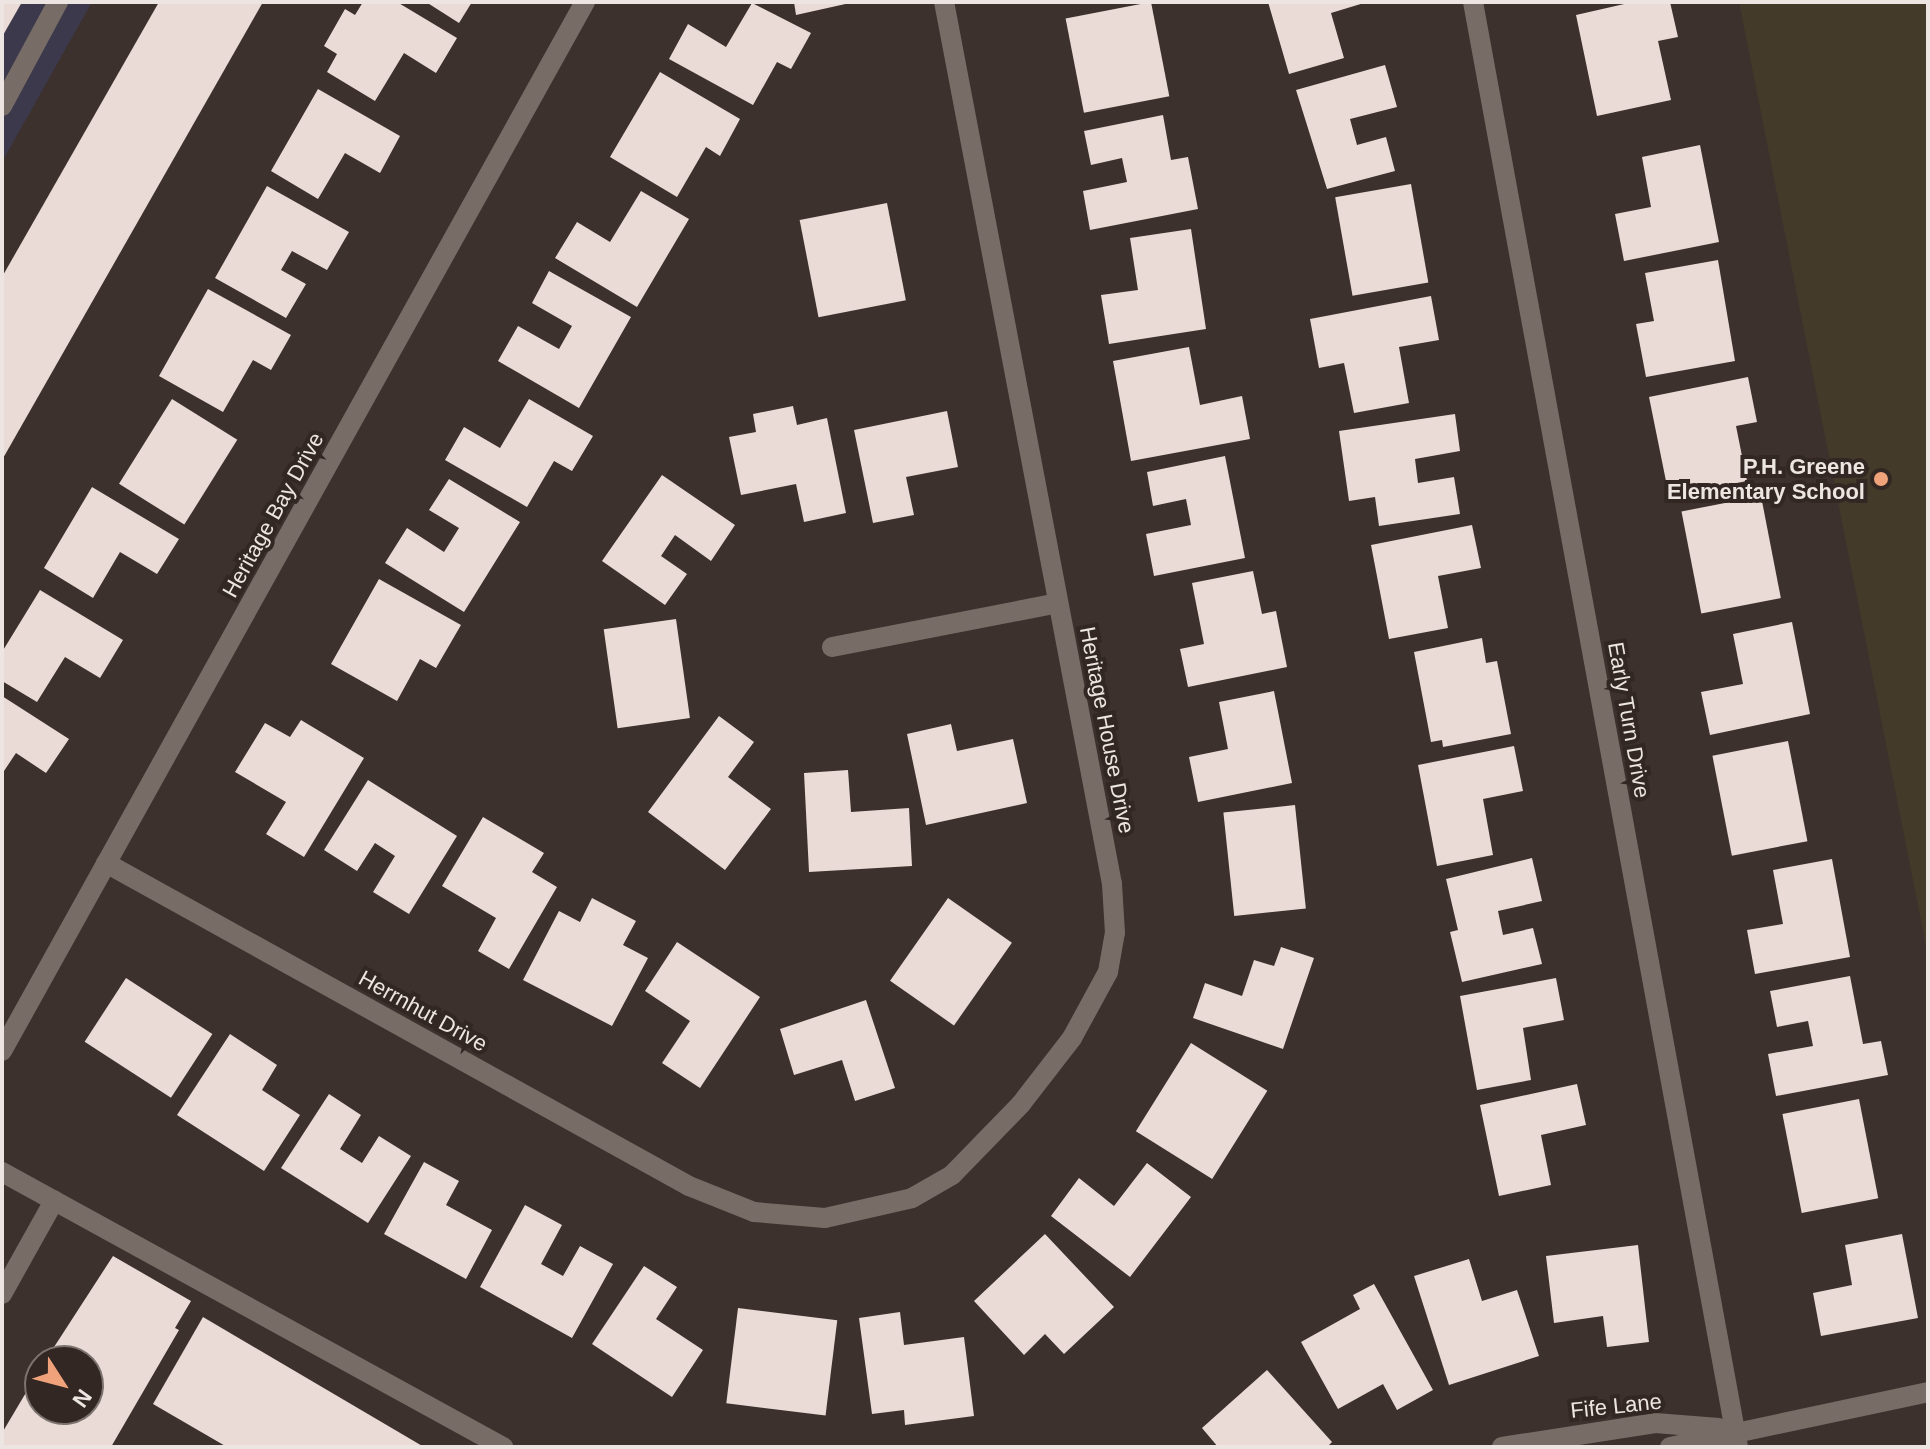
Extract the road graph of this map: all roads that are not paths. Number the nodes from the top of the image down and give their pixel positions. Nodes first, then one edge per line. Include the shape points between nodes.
1 (58, 2) edge
2 (585, 2) edge
3 (944, 2) edge
4 (1473, 2) edge
5 (2, 106) edge
6 (1058, 603) junction
7 (832, 647) dead end
8 (106, 863) junction
9 (2, 1051) edge
10 (2, 1172) edge
11 (716, 1199) joint
12 (54, 1201) junction
13 (2, 1294) edge
14 (1928, 1392) edge
15 (1737, 1438) edge
16 (503, 1447) edge
17 (1502, 1447) edge
18 (1670, 1447) edge

1 - 5 street
2 - 8 street, Heritage Bay Drive
3 - 6 street, Heritage House Drive
4 - 15 street, Early Turn Drive
6 - 7 street
6 - 11 street, Heritage House Drive via 1107,855 1115,933 1108,972 1072,1038 1021,1104 952,1175 912,1198 825,1218 754,1212
8 - 9 street, Heritage Bay Drive
8 - 11 street, Herrnhut Drive
10 - 12 street
12 - 13 street
12 - 16 street
14 - 15 street, Fife Lane
15 - 17 street, Fife Lane via 1655,1423
15 - 18 street, Fife Lane

